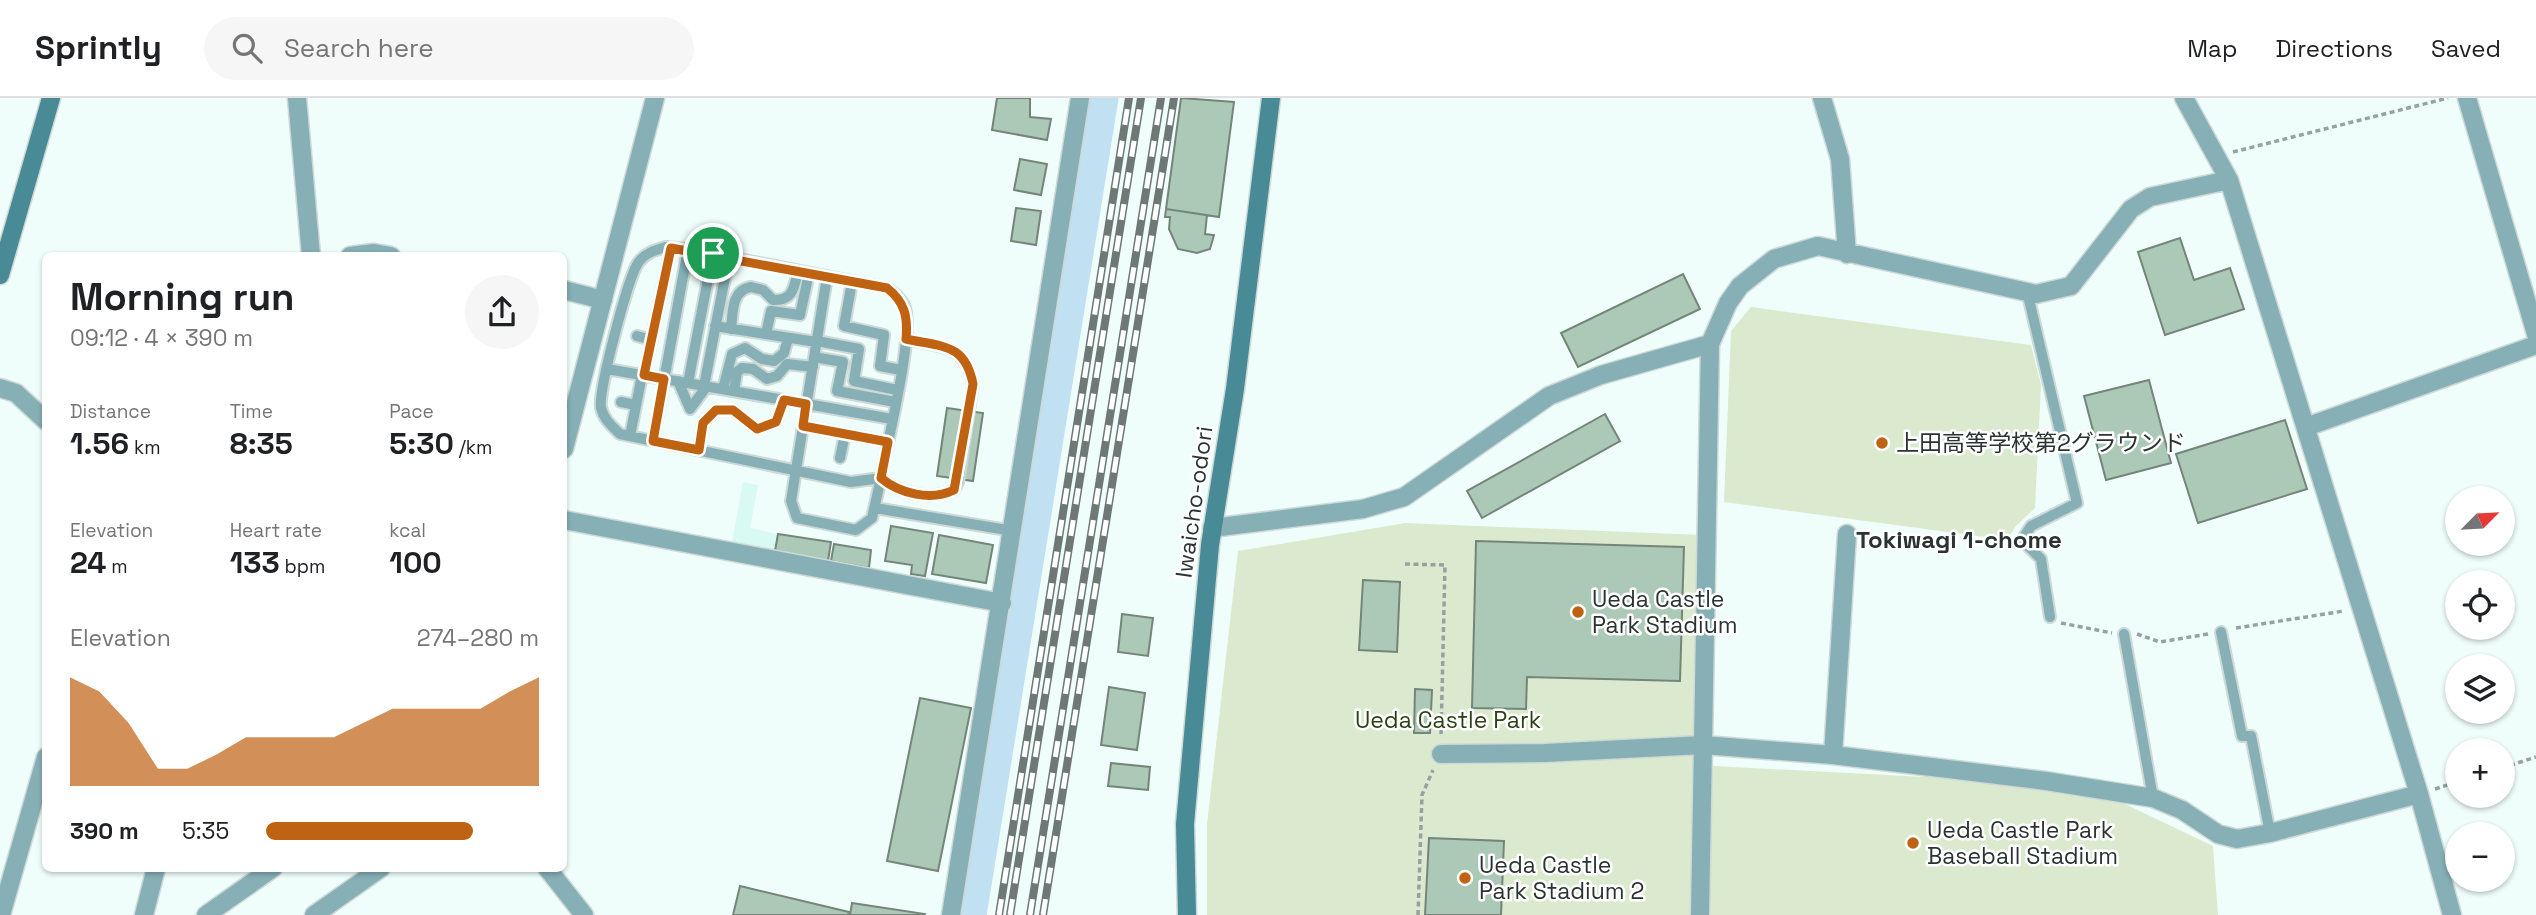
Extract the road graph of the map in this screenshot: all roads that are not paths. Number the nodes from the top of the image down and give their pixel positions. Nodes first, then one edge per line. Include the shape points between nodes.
1 (51, 98) edge
2 (297, 98) edge
3 (655, 98) edge
4 (1080, 98) edge
5 (1272, 98) edge
6 (1822, 98) edge
7 (2184, 98) edge
8 (2467, 98) edge
9 (2229, 180) junction
10 (671, 248) junction
11 (688, 249) junction
12 (311, 252) edge
13 (713, 253) junction
14 (1847, 254) junction
15 (729, 257) junction
16 (803, 272) junction
17 (0, 275) edge
18 (827, 277) junction
19 (852, 282) junction
20 (567, 291) edge
21 (2027, 291) junction
22 (647, 294) dead end
23 (661, 296) junction
24 (603, 300) junction
25 (715, 326) junction
26 (731, 329) junction
27 (766, 334) junction
28 (2536, 334) edge
29 (638, 337) dead end
30 (788, 338) junction
31 (906, 339) junction
32 (652, 340) junction
33 (817, 342) junction
34 (1710, 344) junction
35 (2536, 345) edge
36 (813, 362) junction
37 (607, 369) junction
38 (901, 370) junction
39 (643, 375) junction
40 (664, 379) junction
41 (683, 382) junction
42 (705, 386) junction
43 (0, 388) edge
44 (729, 390) junction
45 (897, 390) junction
46 (784, 400) junction
47 (621, 402) dead end
48 (895, 402) junction
49 (806, 404) junction
50 (636, 405) junction
51 (42, 417) edge
52 (892, 419) junction
53 (803, 426) junction
54 (2306, 427) junction
55 (845, 434) junction
56 (631, 436) junction
57 (567, 438) edge
58 (653, 441) junction
59 (888, 442) junction
60 (699, 450) junction
61 (841, 458) dead end
62 (796, 471) junction
63 (881, 478) junction
64 (875, 508) junction
65 (567, 521) edge
66 (1212, 528) junction
67 (1013, 531) junction
68 (1847, 534) dead end
69 (1002, 603) junction
70 (2050, 617) road end
71 (2221, 632) road end
72 (2124, 634) road end
73 (1703, 745) junction
74 (1441, 754) road end
75 (1833, 755) junction
76 (42, 768) edge
77 (2419, 794) junction
78 (2153, 798) junction
79 (2270, 834) junction
80 (9, 863) edge
81 (155, 872) edge
82 (267, 872) edge
83 (375, 872) edge
84 (550, 872) edge
85 (1, 915) edge
86 (144, 915) edge
87 (206, 915) edge
88 (314, 915) edge
89 (584, 915) edge
90 (951, 915) edge
91 (1187, 915) edge
92 (1700, 915) edge
93 (2452, 915) edge

1 - 17 street
2 - 12 street
3 - 24 street
4 - 67 street
5 - 66 street, Iwaicho-odori via 1235,389
6 - 14 street via 1840,159
7 - 9 street
8 - 28 street
9 - 21 street via 2150,197 2131,209 2071,286 2036,294
9 - 54 street
10 - 11 lane
10 - 23 lane
10 - 37 lane via 653,250 637,264
11 - 13 lane
11 - 40 lane
13 - 15 lane
13 - 41 lane
14 - 21 street
14 - 34 street via 1818,246 1774,259 1740,286
15 - 16 lane
15 - 25 lane
16 - 18 lane
16 - 26 lane via 788,298 773,300 763,290 751,287 739,292
16 - 27 lane via 800,315 771,311
18 - 19 lane
18 - 33 lane
19 - 31 lane via 887,288 897,295 904,306
19 - 38 lane via 844,326 884,335 880,366
20 - 24 street
21 - 70 lane via 2077,503 2031,526 2022,540 2041,559
22 - 23 lane
23 - 32 lane
24 - 57 street
25 - 26 lane
25 - 42 lane
26 - 27 lane
27 - 30 lane
29 - 32 lane
30 - 33 lane
30 - 44 lane via 784,354 774,361 745,348 732,354
31 - 38 lane
31 - 63 lane via 952,350 964,357 970,370 973,384 958,482 954,490 934,496 894,489
32 - 39 lane
33 - 36 lane
33 - 45 lane via 859,349 854,381
34 - 66 street via 1601,375 1549,396 1404,497 1363,509
34 - 73 street
35 - 54 street
36 - 44 lane via 787,364 777,376 767,379 753,369 742,368
36 - 48 lane via 842,362 837,391
36 - 49 lane
37 - 39 lane
37 - 56 lane via 601,408 608,423 620,434
38 - 45 lane
39 - 40 lane
39 - 50 lane
40 - 41 lane
40 - 58 lane
41 - 42 lane
41 - 42 lane via 690,409
42 - 44 lane
43 - 51 street via 16,393
44 - 46 lane
45 - 48 lane
46 - 49 lane
46 - 60 lane via 776,422 757,429 733,410 716,410 703,423
47 - 50 lane
48 - 52 lane
49 - 52 lane
49 - 53 lane
50 - 56 lane
52 - 59 lane
53 - 55 lane
53 - 62 lane
54 - 77 street
55 - 59 lane
55 - 61 lane
56 - 58 lane
58 - 60 lane
59 - 63 lane
60 - 62 lane
62 - 63 lane via 851,482
62 - 64 lane via 791,501 797,518 856,530 868,523
63 - 64 lane
64 - 67 lane
65 - 69 street
66 - 91 street, Iwaicho-odori via 1185,824
67 - 69 street
68 - 75 street
69 - 90 street
71 - 79 lane via 2242,736 2251,736
72 - 78 lane
73 - 74 street
73 - 75 street
73 - 92 street
75 - 78 street
76 - 80 street
77 - 79 street
77 - 93 street
78 - 79 street via 2182,810 2218,834 2237,839
80 - 85 street
81 - 86 street
82 - 87 street
83 - 88 street
84 - 89 street

